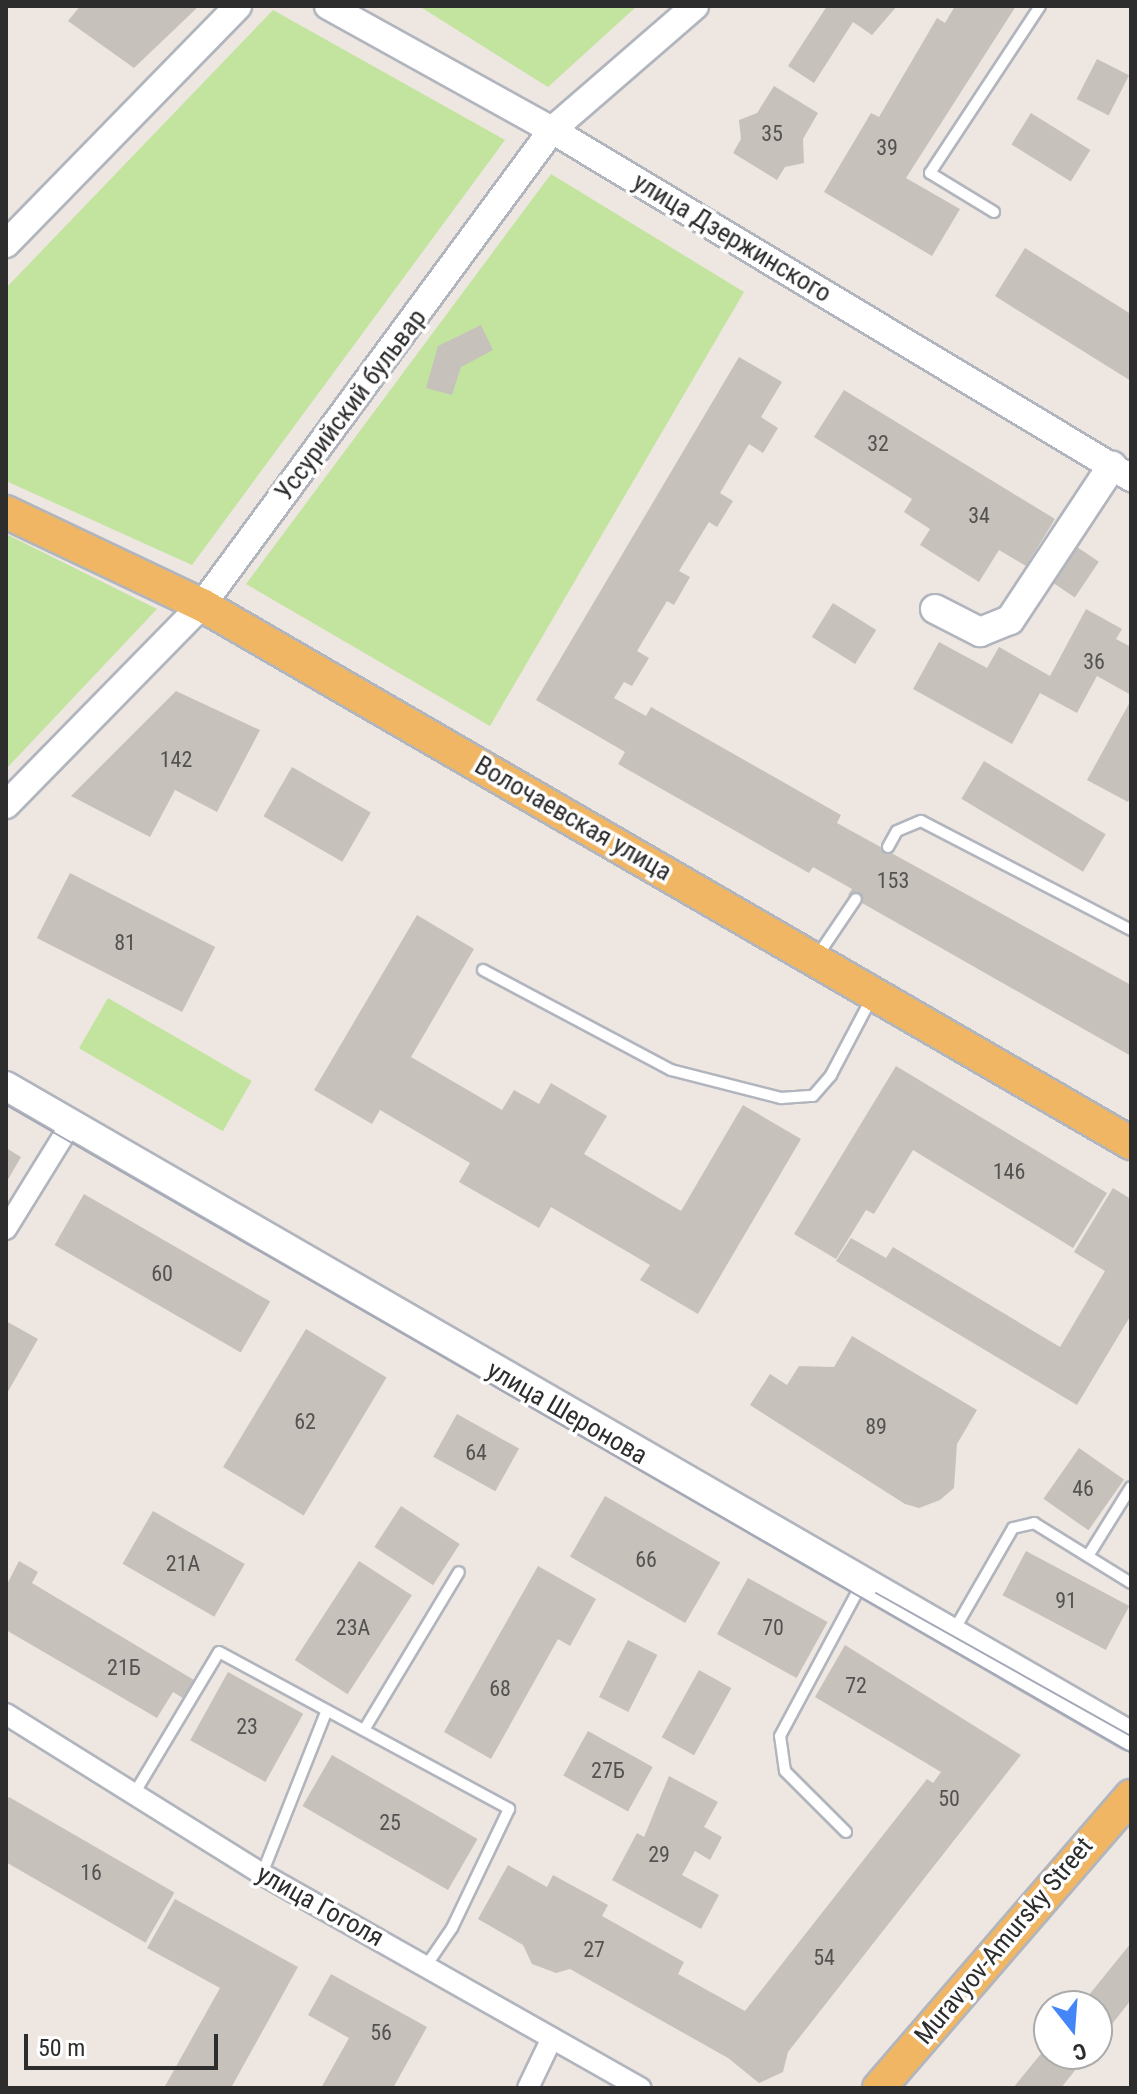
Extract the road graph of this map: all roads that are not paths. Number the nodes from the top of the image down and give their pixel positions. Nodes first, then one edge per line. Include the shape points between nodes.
1 (238, 6) edge
2 (328, 6) edge
3 (695, 6) edge
4 (1040, 6) edge
5 (552, 130) junction
6 (994, 212) dead end
7 (6, 244) edge
8 (1121, 472) edge
9 (6, 512) edge
10 (202, 605) junction
11 (935, 609) dead end
12 (6, 805) edge
13 (888, 847) dead end
14 (856, 899) dead end
15 (1131, 930) edge
16 (815, 960) junction
17 (483, 970) dead end
18 (874, 994) junction
19 (6, 1086) edge
20 (72, 1122) junction
21 (1131, 1143) edge
22 (6, 1229) edge
23 (1131, 1487) edge
24 (1088, 1556) junction
25 (459, 1572) dead end
26 (1131, 1583) edge
27 (861, 1585) junction
28 (952, 1633) junction
29 (327, 1710) junction
30 (6, 1714) edge
31 (364, 1730) junction
32 (1131, 1736) edge
33 (133, 1796) junction
34 (1131, 1796) edge
35 (846, 1832) dead end
36 (262, 1874) junction
37 (426, 1966) junction
38 (551, 2040) junction
39 (528, 2088) edge
40 (641, 2088) edge
41 (879, 2088) edge

1 - 7 street
2 - 5 street, улица Дзержинского
3 - 5 street, Уссурийский бульвар
4 - 6 lane via 930,173
5 - 8 street, улица Дзержинского
5 - 10 street, Уссурийский бульвар
8 - 11 main road via 1010,620 980,632
9 - 10 main road, Волочаевская улица
10 - 12 street, Уссурийский бульвар
10 - 16 main road, Волочаевская улица
13 - 15 lane via 897,831 921,821
14 - 16 lane
16 - 18 main road, Волочаевская улица
17 - 18 lane via 671,1070 781,1098 813,1096 831,1075
18 - 21 main road, Волочаевская улица
19 - 20 main road, улица Шеронова
20 - 22 street
20 - 27 main road, улица Шеронова
23 - 24 lane
24 - 26 lane
24 - 28 lane via 1034,1523 1013,1528
25 - 31 lane
27 - 28 main road, улица Шеронова
27 - 35 lane via 780,1736 785,1771
28 - 32 main road, улица Шеронова
29 - 31 lane
29 - 33 lane via 219,1652
29 - 36 lane
30 - 33 street, улица Гоголя
31 - 37 lane via 509,1809 452,1928
33 - 36 street, улица Гоголя
34 - 41 main road, Muravyov-Amursky Street
36 - 37 street, улица Гоголя
37 - 38 street, улица Гоголя
38 - 39 street
38 - 40 street, улица Гоголя

